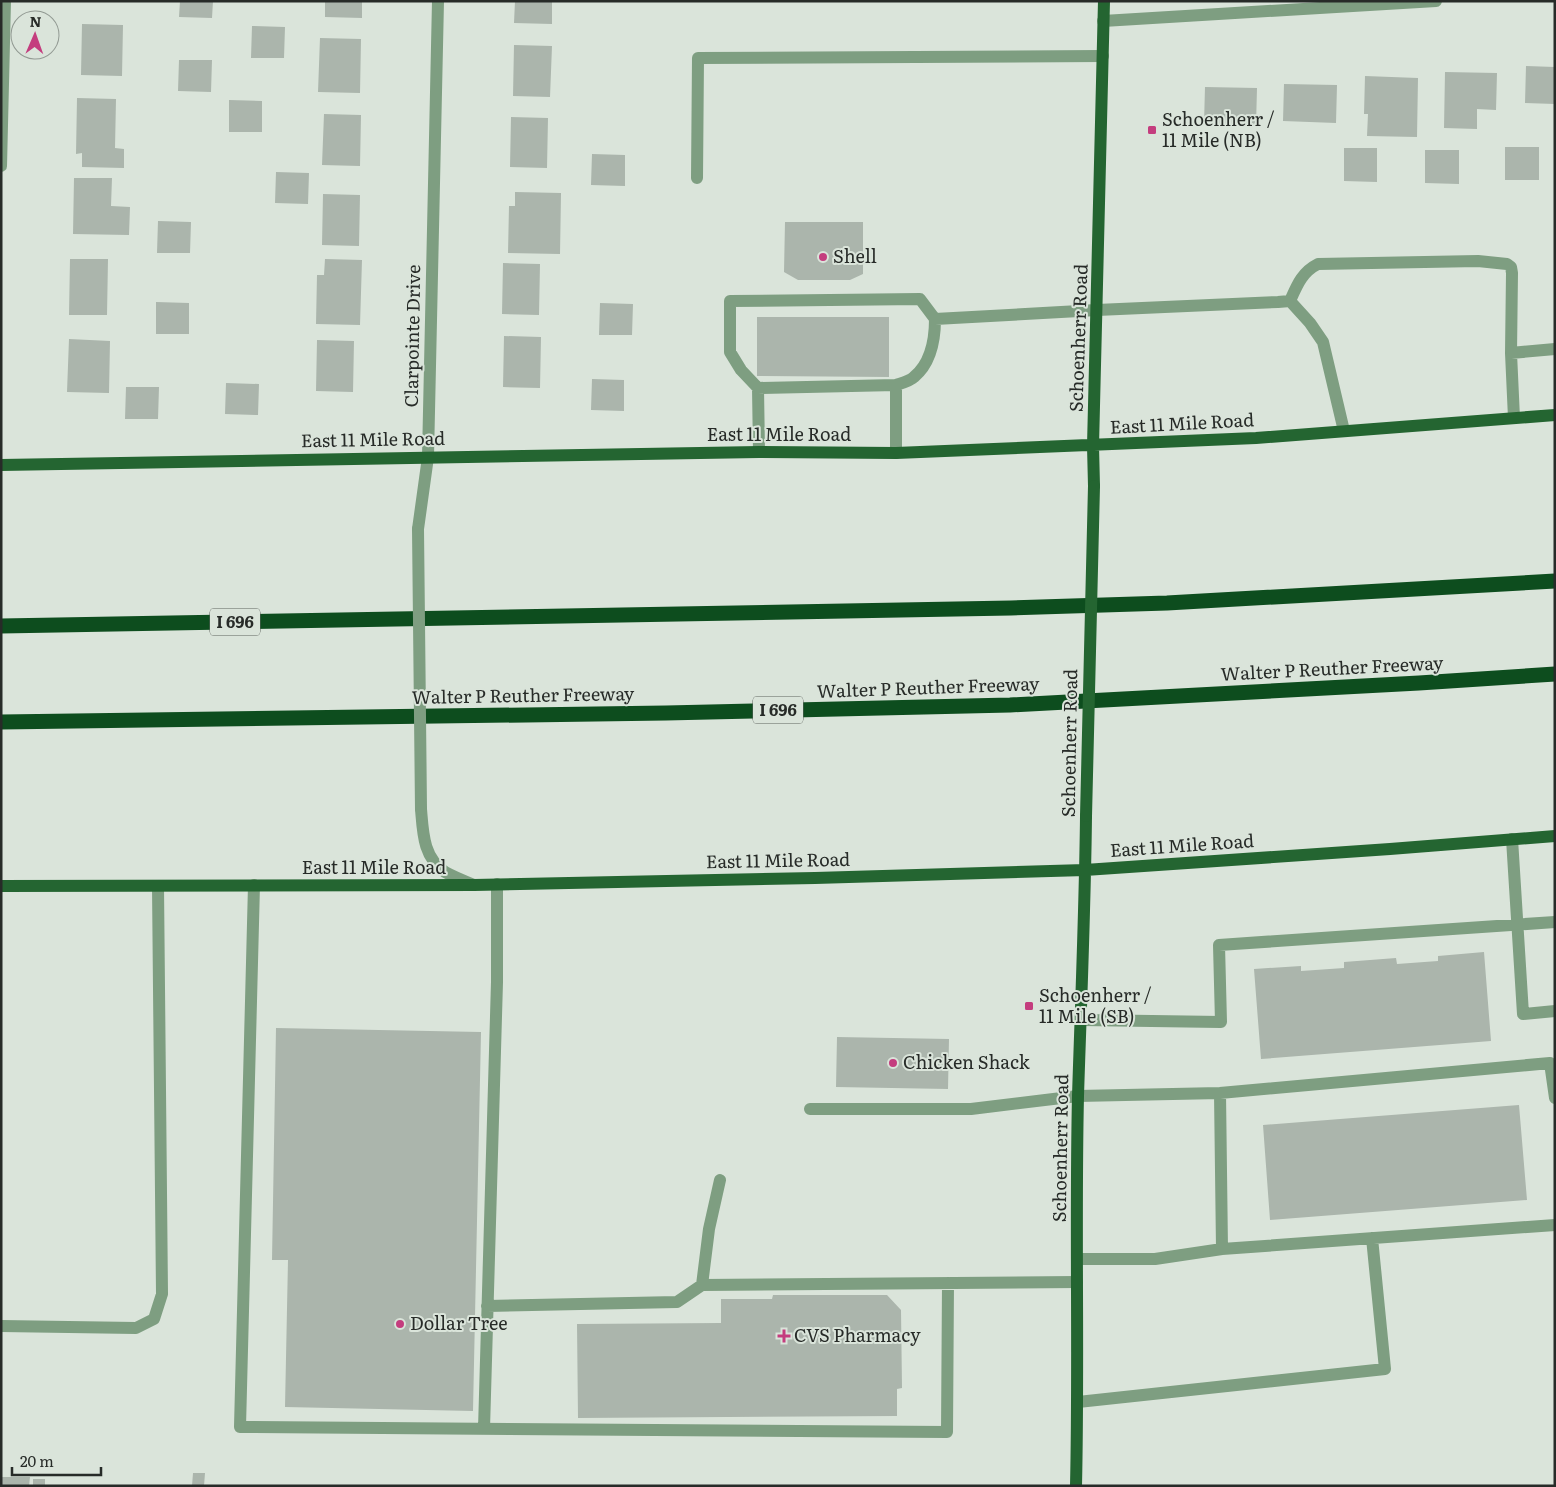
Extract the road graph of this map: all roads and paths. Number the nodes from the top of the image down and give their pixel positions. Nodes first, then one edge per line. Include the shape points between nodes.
1 (5, 1) edge
2 (438, 1) edge
3 (1104, 1) edge
4 (1436, 1) edge
5 (1104, 21) junction
6 (1103, 56) junction
7 (1, 166) edge
8 (698, 178) dead end
9 (1290, 301) junction
10 (1097, 310) junction
11 (935, 319) junction
12 (1555, 349) edge
13 (1511, 353) junction
14 (896, 385) junction
15 (758, 388) junction
16 (1555, 415) edge
17 (1514, 418) junction
18 (1344, 431) junction
19 (1093, 446) junction
20 (759, 452) junction
21 (896, 453) junction
22 (428, 457) junction
23 (1, 465) edge
24 (1555, 581) edge
25 (1, 626) edge
26 (1555, 674) edge
27 (1, 722) edge
28 (1555, 836) edge
29 (1512, 839) junction
30 (1086, 870) junction
31 (496, 884) junction
32 (254, 885) junction
33 (474, 885) junction
34 (1, 886) edge
35 (158, 886) junction
36 (1555, 922) edge
37 (1518, 924) junction
38 (1555, 1011) edge
39 (1082, 1020) junction
40 (1220, 1093) junction
41 (1078, 1096) junction
42 (1555, 1098) edge
43 (810, 1108) dead end
44 (720, 1180) dead end
45 (1555, 1225) edge
46 (1372, 1238) junction
47 (1222, 1249) junction
48 (1077, 1259) junction
49 (1077, 1282) junction
50 (948, 1283) junction
51 (702, 1285) junction
52 (487, 1306) junction
53 (1, 1326) edge
54 (1078, 1402) junction
55 (484, 1429) junction
56 (1076, 1486) edge

1 - 7 street
2 - 22 street, Clarpointe Drive
3 - 5 main road, Schoenherr Road
4 - 5 street
5 - 6 main road, Schoenherr Road
6 - 8 street via 698,58
6 - 10 main road, Schoenherr Road
9 - 10 street
9 - 13 street via 1298,282 1318,264 1478,261 1507,264 1512,273
9 - 18 street via 1323,342
10 - 11 street
10 - 19 main road, Schoenherr Road
11 - 14 street via 935,336 928,359 914,378
11 - 15 street via 920,299 730,301 730,352
12 - 13 street
13 - 17 street
14 - 15 street
14 - 21 street
15 - 20 street
16 - 17 main road, East 11 Mile Road
17 - 18 main road, East 11 Mile Road
18 - 19 main road, East 11 Mile Road
19 - 21 main road, East 11 Mile Road
19 - 30 main road, Schoenherr Road, bridge
20 - 21 main road, East 11 Mile Road
20 - 22 main road, East 11 Mile Road
22 - 23 main road, East 11 Mile Road
22 - 33 street, Clarpointe Drive, bridge via 418,529 424,842 431,858 445,871
24 - 25 highway, I 696 via 1011,608
26 - 27 highway, Walter P Reuther Freeway / I 696 via 1010,705
28 - 29 main road, East 11 Mile Road
29 - 30 main road, East 11 Mile Road
29 - 37 street
30 - 31 main road, East 11 Mile Road
30 - 39 main road, Schoenherr Road
31 - 33 main road, East 11 Mile Road
31 - 52 street via 497,982
32 - 33 main road, East 11 Mile Road
32 - 35 main road, East 11 Mile Road
32 - 55 street via 240,1428
34 - 35 main road, East 11 Mile Road
35 - 53 street via 162,1294 154,1319 136,1328
36 - 37 street
37 - 38 street via 1523,1014
37 - 39 street via 1219,945 1221,1022
39 - 41 main road, Schoenherr Road
40 - 41 street
40 - 42 street via 1550,1063
40 - 47 street
41 - 43 street via 971,1109
41 - 48 main road, Schoenherr Road
44 - 51 street via 709,1229
45 - 46 street
46 - 47 street
46 - 54 street via 1385,1369
47 - 48 street via 1156,1259
48 - 49 main road, Schoenherr Road
49 - 50 street
49 - 54 main road, Schoenherr Road
50 - 51 street
50 - 55 street via 947,1432
51 - 52 street via 678,1302
52 - 55 street
54 - 56 main road, Schoenherr Road

